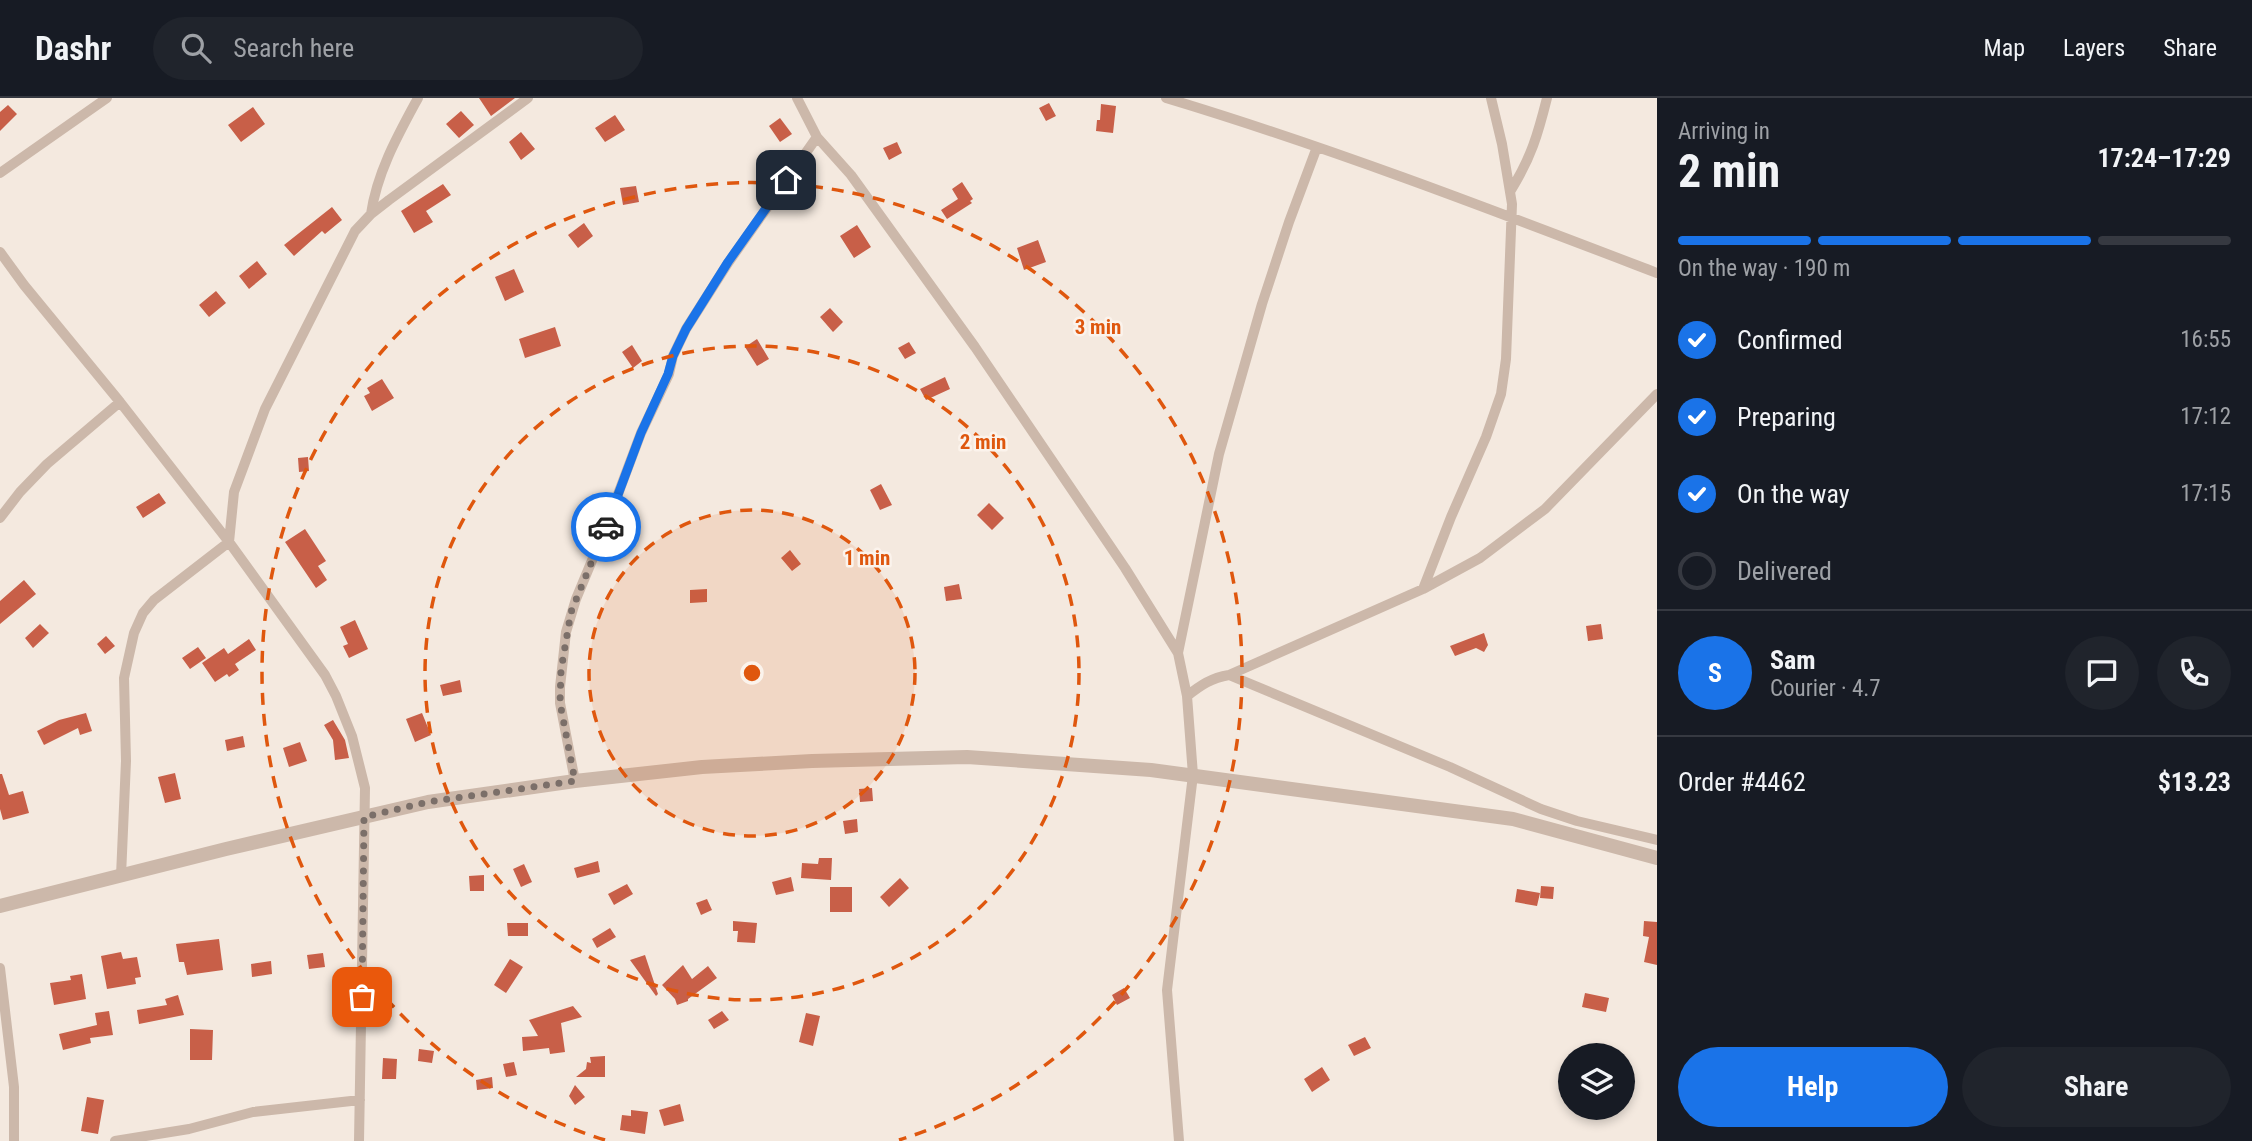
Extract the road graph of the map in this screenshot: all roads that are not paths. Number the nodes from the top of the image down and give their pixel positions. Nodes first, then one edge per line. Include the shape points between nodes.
1 (107, 98) edge
2 (418, 98) edge
3 (528, 98) edge
4 (797, 98) edge
5 (1166, 98) edge
6 (1491, 98) edge
7 (1547, 98) edge
8 (817, 137) junction
9 (1317, 147) junction
10 (0, 173) edge
11 (1510, 190) junction
12 (371, 214) junction
13 (1512, 218) junction
14 (0, 252) edge
15 (1657, 273) edge
16 (1657, 394) edge
17 (120, 402) junction
18 (0, 518) edge
19 (229, 542) junction
20 (1423, 589) junction
21 (1178, 653) junction
22 (1229, 675) junction
23 (1187, 696) junction
24 (1193, 775) junction
25 (575, 781) junction
26 (364, 817) junction
27 (1657, 840) edge
28 (1657, 858) edge
29 (121, 876) junction
30 (0, 906) edge
31 (0, 968) edge
32 (360, 1100) junction
33 (189, 1135) edge
34 (14, 1141) edge
35 (115, 1141) edge
36 (359, 1141) edge
37 (1179, 1141) edge

1 - 10 street
2 - 12 street via 386,160
3 - 12 street
4 - 8 street
5 - 9 street
6 - 11 street
7 - 11 street via 1526,167
8 - 21 street via 851,176 975,347
8 - 25 street via 686,329 576,598 566,632 560,687
9 - 13 street
9 - 21 street via 1266,292 1219,454
11 - 13 street
12 - 19 street via 355,231 265,409 234,492
13 - 15 street
13 - 20 street via 1501,394
14 - 17 street
16 - 20 street via 1545,509 1480,558
17 - 18 street via 47,464
17 - 19 street
19 - 26 street via 336,696 358,757 365,788
19 - 29 street via 154,600 142,613 134,633 124,678
20 - 22 street
21 - 23 street
22 - 23 street via 1204,682
22 - 27 street via 1541,808
23 - 24 street
24 - 25 street via 967,757 702,767
24 - 28 street via 1513,819
24 - 37 street via 1167,990
25 - 26 street via 428,802
26 - 29 street
26 - 32 street
29 - 30 street
31 - 34 street
32 - 33 street via 253,1112
32 - 36 street
33 - 35 street

